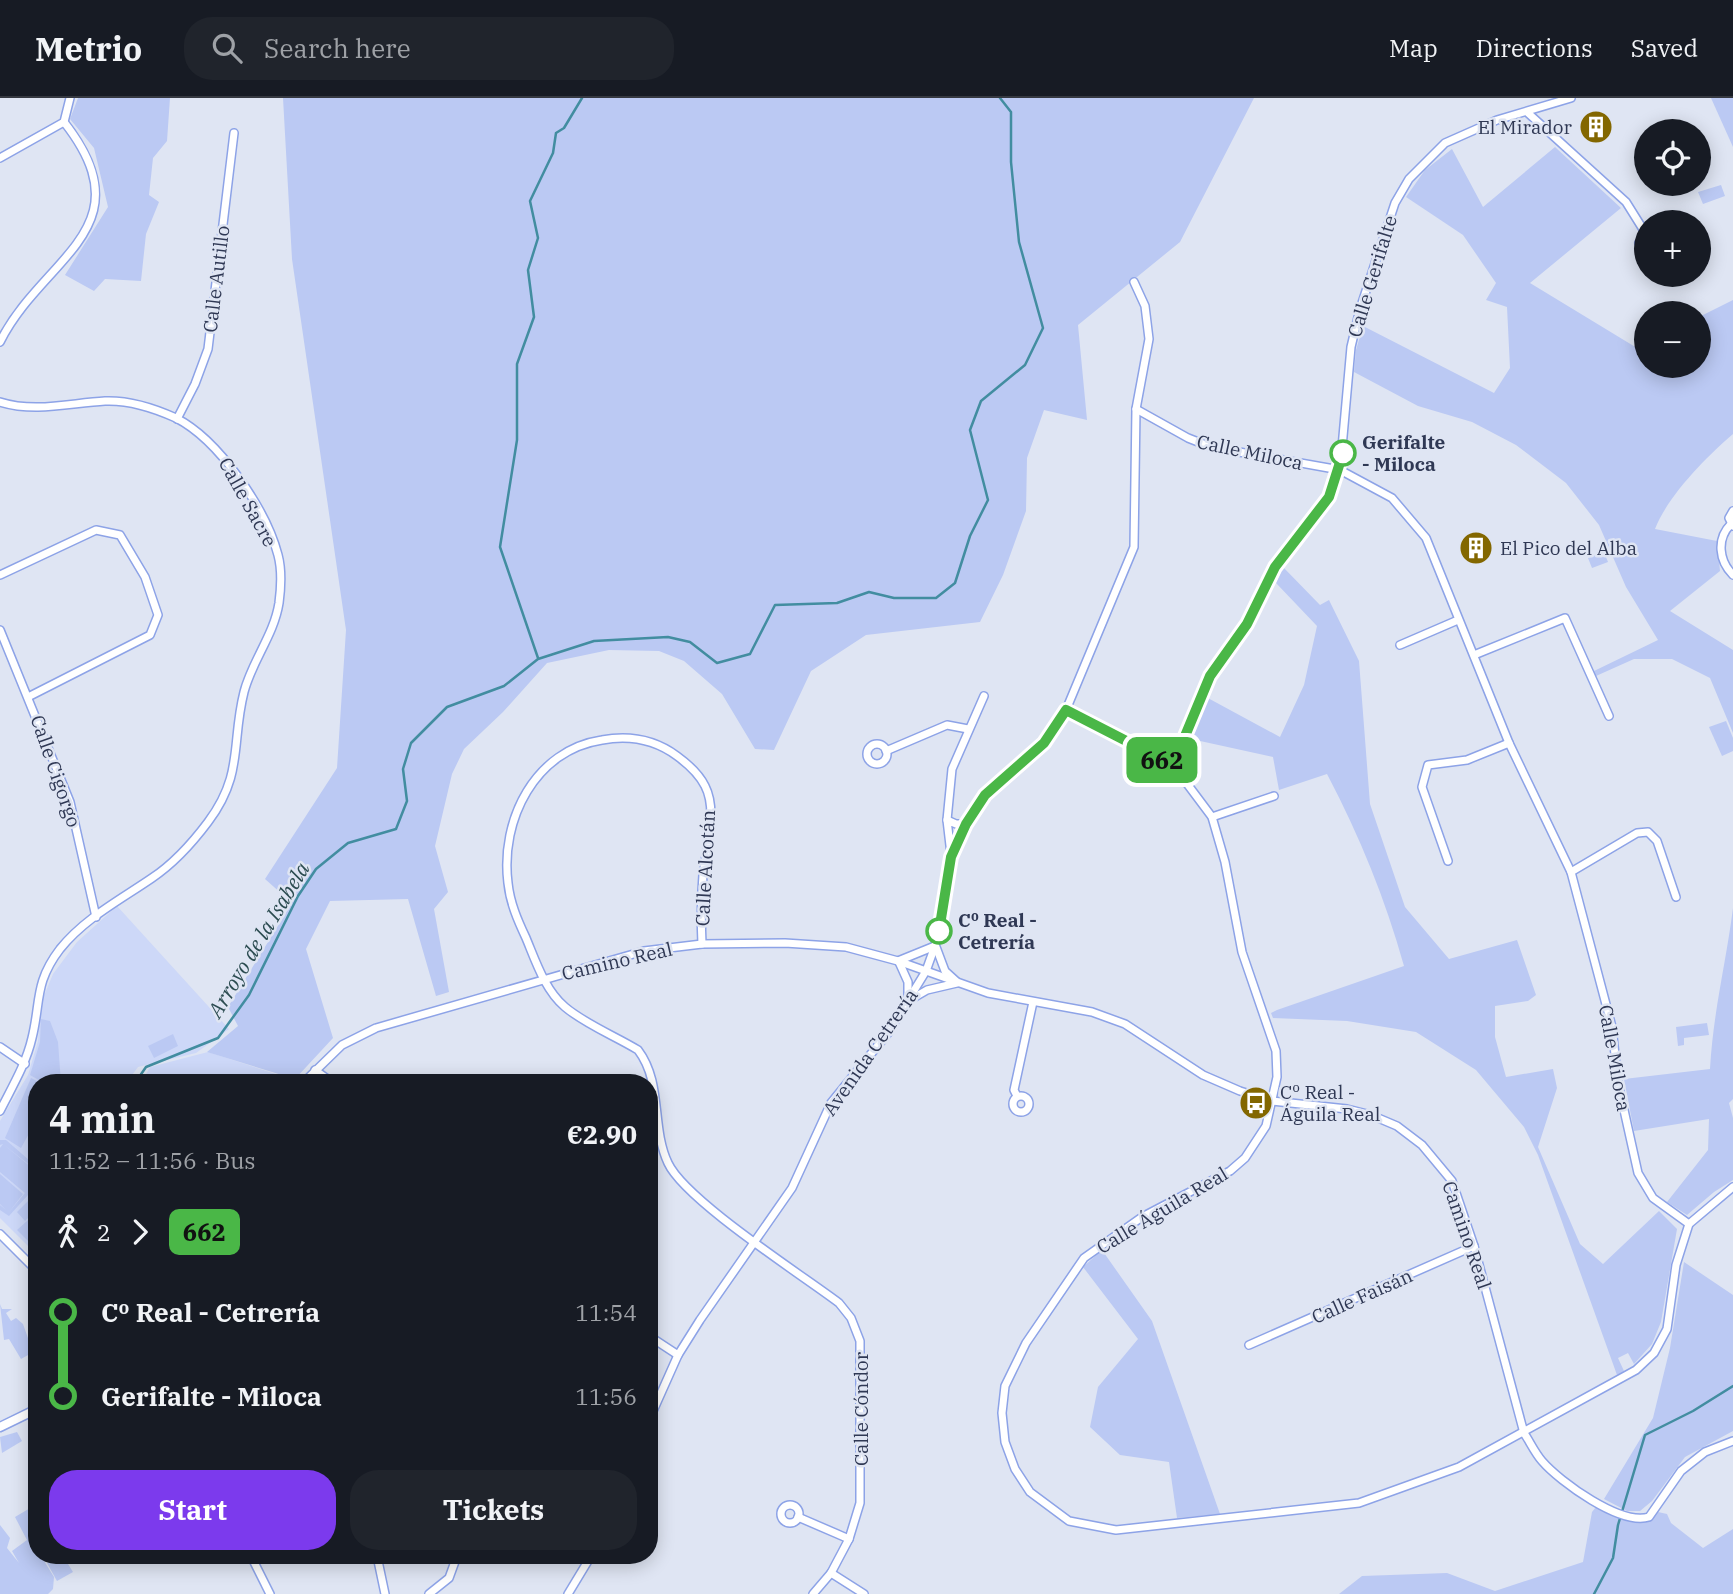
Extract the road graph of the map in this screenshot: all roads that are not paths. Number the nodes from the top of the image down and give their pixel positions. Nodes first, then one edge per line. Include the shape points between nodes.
1 (70, 98) edge
2 (1572, 98) edge
3 (1528, 113) junction
4 (64, 122) junction
5 (234, 133) dead end
6 (0, 158) edge
7 (1634, 215) edge
8 (1134, 282) dead end
9 (1, 336) edge
10 (0, 402) edge
11 (1136, 409) junction
12 (177, 419) junction
13 (1340, 470) junction
14 (1733, 511) edge
15 (1732, 525) edge
16 (0, 575) edge
17 (1733, 575) edge
18 (1458, 620) junction
19 (0, 630) edge
20 (1400, 645) dead end
21 (1475, 655) junction
22 (30, 696) junction
23 (984, 696) dead end
24 (1066, 710) junction
25 (1609, 716) dead end
26 (968, 729) junction
27 (1508, 744) junction
28 (886, 751) dead end
29 (1173, 765) junction
30 (1274, 796) dead end
31 (1212, 817) junction
32 (947, 820) junction
33 (966, 824) junction
34 (951, 857) junction
35 (1448, 861) dead end
36 (1571, 872) junction
37 (1676, 897) dead end
38 (96, 916) junction
39 (702, 944) junction
40 (935, 946) junction
41 (898, 961) junction
42 (926, 971) junction
43 (543, 979) junction
44 (958, 983) junction
45 (908, 1001) junction
46 (1032, 1002) junction
47 (0, 1047) edge
48 (24, 1064) junction
49 (315, 1069) junction
50 (311, 1074) edge
51 (321, 1074) edge
52 (652, 1074) edge
53 (1017, 1096) dead end
54 (1272, 1101) junction
55 (0, 1111) edge
56 (658, 1124) edge
57 (1733, 1187) edge
58 (1689, 1224) junction
59 (0, 1234) edge
60 (756, 1241) junction
61 (1474, 1247) junction
62 (28, 1262) edge
63 (658, 1342) edge
64 (1249, 1345) dead end
65 (678, 1355) junction
66 (658, 1400) edge
67 (28, 1413) edge
68 (0, 1427) edge
69 (1524, 1433) junction
70 (1733, 1441) edge
71 (798, 1517) dead end
72 (849, 1539) junction
73 (255, 1564) edge
74 (379, 1564) edge
75 (454, 1564) edge
76 (586, 1564) edge
77 (831, 1573) junction
78 (270, 1594) edge
79 (385, 1594) edge
80 (429, 1594) edge
81 (568, 1594) edge
82 (813, 1594) edge
83 (864, 1594) edge

1 - 4 street
2 - 3 street, Calle Gerifalte
3 - 7 street via 1626,202
3 - 13 street, Calle Gerifalte via 1497,120 1445,143 1409,179 1395,203 1351,347
4 - 6 street
4 - 9 street via 85,149 92,168 93,216 80,240
5 - 12 street, Calle Autillo via 208,348
8 - 11 street, Avenida Cetrería via 1145,306 1149,339
10 - 12 street, Calle Sacre via 39,407 130,402
11 - 13 street, Calle Miloca via 1188,439 1212,447
11 - 24 street, Avenida Cetrería via 1134,547
12 - 38 street, Calle Sacre via 222,453 266,525 279,557 278,604 244,693 235,769 225,795 190,844 153,877
13 - 18 street, Calle Miloca via 1392,498 1426,538
13 - 29 street, Calle Gerifalte via 1329,497 1275,567 1247,624 1210,676
14 - 15 street
15 - 17 street via 1720,545 1724,566
16 - 22 street via 96,530 120,535 145,577 158,615 150,635
18 - 20 street
18 - 21 street, Calle Miloca
19 - 22 street, Calle Cigorgo
21 - 25 street via 1565,618
21 - 27 street, Calle Miloca
22 - 38 street, Calle Cigorgo via 70,802
23 - 26 street
24 - 29 street, Calle Águila Real
24 - 33 street, Avenida Cetrería via 1044,743 985,795
26 - 28 street via 947,726
26 - 32 street via 952,769
27 - 35 street via 1467,760 1428,765 1422,787
27 - 36 street, Calle Miloca
29 - 31 street, Calle Águila Real
30 - 31 street
31 - 54 street, Calle Águila Real via 1242,952 1276,1051
32 - 33 street
32 - 34 street
33 - 34 street, Avenida Cetrería
34 - 40 street, Avenida Cetrería
36 - 37 street via 1637,833 1648,832 1657,841
36 - 58 street, Calle Miloca via 1612,1027 1618,1083 1638,1173 1653,1198
38 - 48 street, Calle Sacre via 60,950 45,974
39 - 41 street, Camino Real via 822,944
39 - 43 street, Camino Real via 644,951
39 - 43 street, Calle Alcotán via 711,809 706,788 691,767 648,740 616,737 589,741 543,768 513,823 508,884 514,911
40 - 41 street
40 - 42 street, Avenida Cetrería
40 - 44 street via 945,971
41 - 42 street, Camino Real
41 - 45 street via 908,982
42 - 44 street, Camino Real
42 - 45 street, Avenida Cetrería
43 - 49 street, Camino Real via 376,1028 342,1045
43 - 52 street, Calle Alcotán via 565,1006 638,1051
44 - 45 street via 928,990
44 - 46 street, Camino Real
45 - 60 street, Avenida Cetrería via 831,1103 792,1188
46 - 53 street via 1014,1090
46 - 54 street, Camino Real via 1092,1012 1125,1024 1203,1075
47 - 48 street
48 - 55 street, Calle Sacre
49 - 50 street, Camino Real
49 - 51 street
54 - 61 street, Camino Real via 1347,1110 1397,1126 1422,1145 1452,1181
54 - 69 street, Calle Águila Real via 1266,1126 1245,1158 1230,1171 1142,1217 1084,1258 1026,1343 1005,1386 1002,1413 1005,1442 1030,1492 1069,1521 1115,1530 1359,1503 1459,1467
56 - 60 street, Calle Alcotán via 668,1165 695,1196
57 - 58 street
58 - 69 street via 1676,1265 1667,1329 1654,1353 1636,1370
59 - 62 street
60 - 65 street, Avenida Cetrería
60 - 72 street, Calle Cóndor via 839,1303 860,1340 860,1503
61 - 64 street, Calle Faisán
61 - 69 street, Camino Real
63 - 65 street
65 - 66 street, Avenida Cetrería
67 - 68 street
69 - 70 street, Camino Real via 1541,1460 1560,1478 1614,1511 1643,1519 1655,1512 1675,1479 1695,1458
71 - 72 street
72 - 77 street, Calle Cóndor
73 - 78 street
74 - 79 street
75 - 80 street via 449,1577
76 - 81 street
77 - 82 street, Calle Cóndor
77 - 83 street

